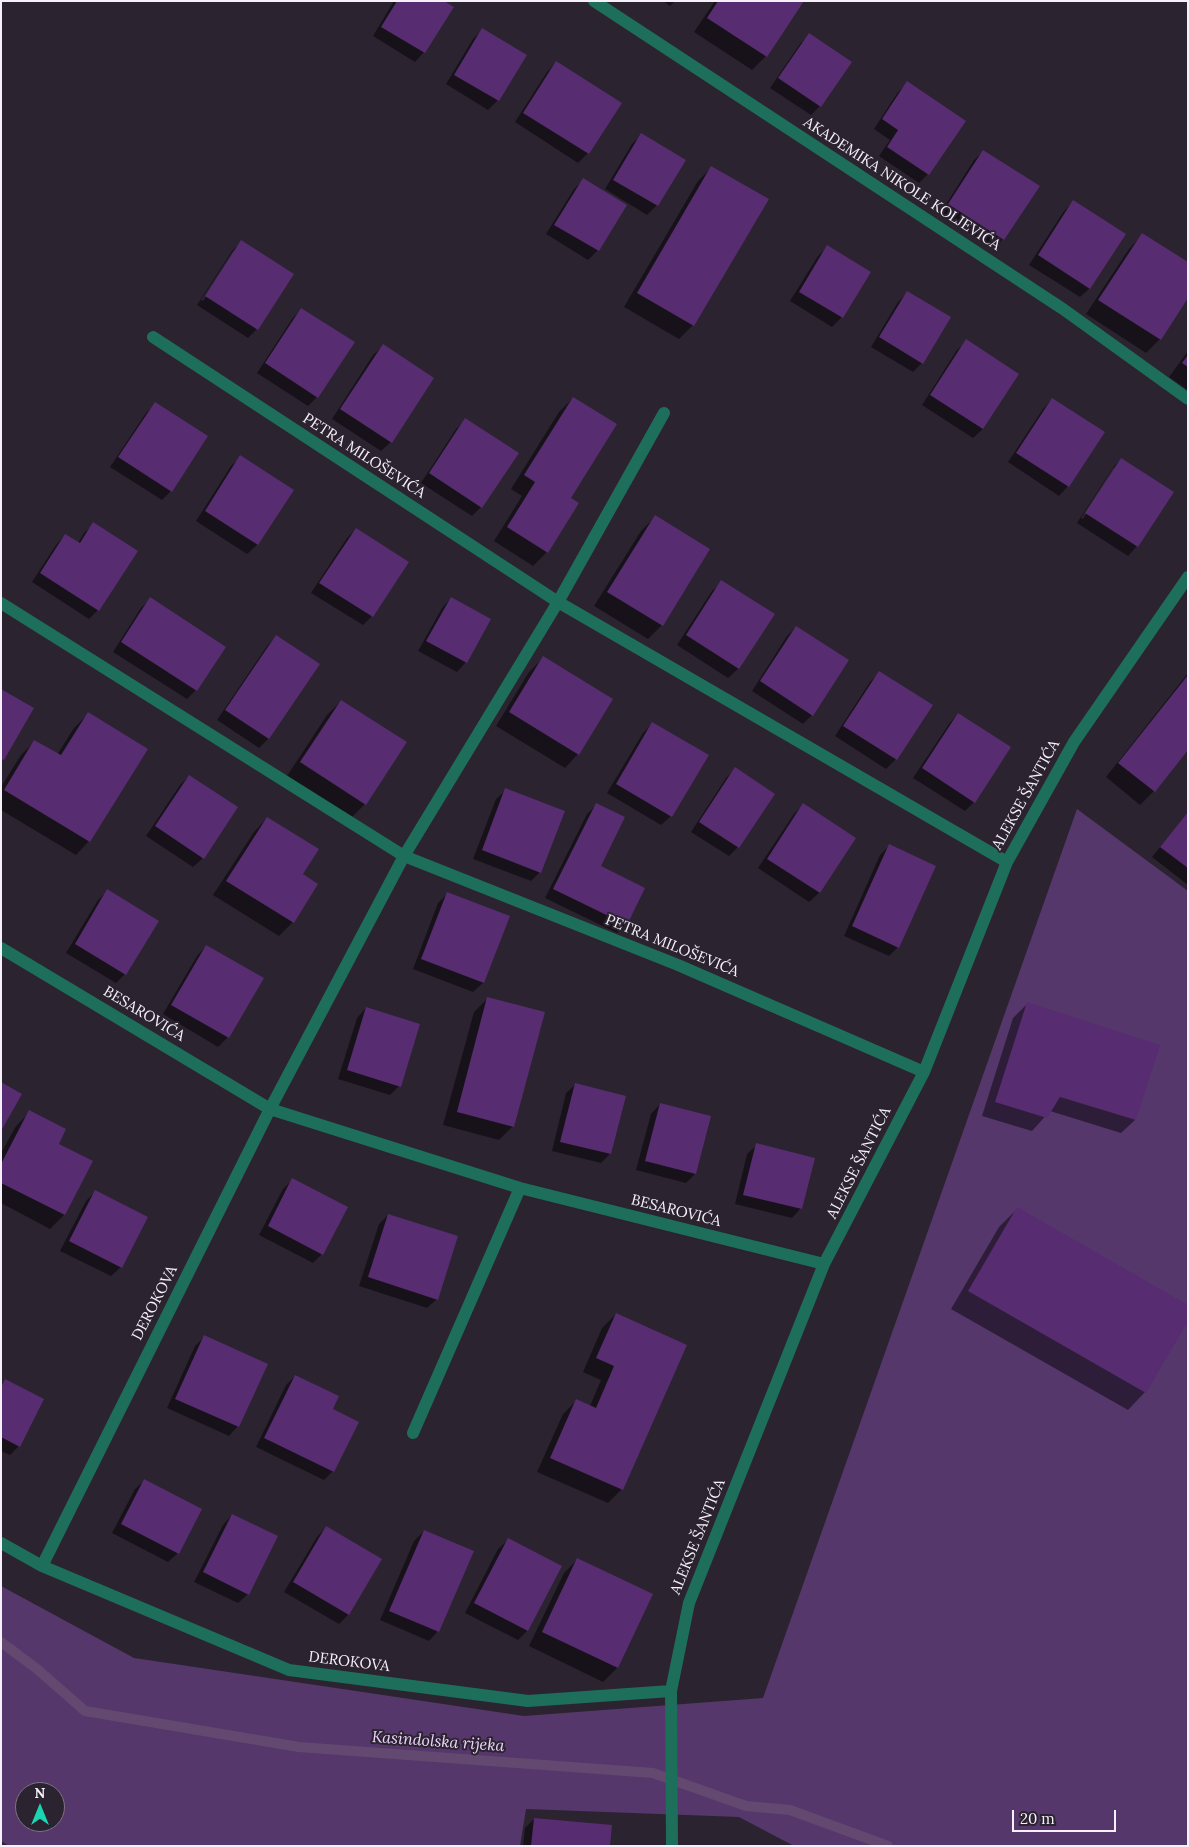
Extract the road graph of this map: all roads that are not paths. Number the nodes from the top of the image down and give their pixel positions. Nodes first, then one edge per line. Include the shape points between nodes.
1 (594, 1) edge
2 (153, 337) dead end
3 (1188, 399) edge
4 (664, 413) dead end
5 (1188, 577) edge
6 (1, 602) edge
7 (558, 602) junction
8 (404, 856) junction
9 (1007, 862) junction
10 (1, 948) edge
11 (924, 1072) junction
12 (270, 1109) junction
13 (520, 1188) junction
14 (824, 1264) junction
15 (414, 1433) dead end
16 (1, 1543) edge
17 (42, 1566) junction
18 (671, 1692) junction
19 (672, 1846) edge

1 - 3 street, AKADEMIKA NIKOLE KOLJEVIĆA via 1063,309
2 - 7 street, PETRA MILOŠEVIĆA
4 - 7 street
5 - 9 street, ALEKSE ŠANTIĆA via 1074,742
6 - 8 street, PETRA MILOŠEVIĆA
7 - 8 street
7 - 9 street, PETRA MILOŠEVIĆA
8 - 11 street, PETRA MILOŠEVIĆA via 678,965
8 - 12 street
9 - 11 street, ALEKSE ŠANTIĆA
10 - 12 street, BESAROVIĆA
11 - 14 street, ALEKSE ŠANTIĆA
12 - 13 street, BESAROVIĆA
12 - 17 street, DEROKOVA
13 - 14 street, BESAROVIĆA
13 - 15 street
14 - 18 street, ALEKSE ŠANTIĆA via 689,1603
16 - 17 street, DEROKOVA
17 - 18 street, DEROKOVA via 289,1670 528,1701
18 - 19 street, ALEKSE ŠANTIĆA

